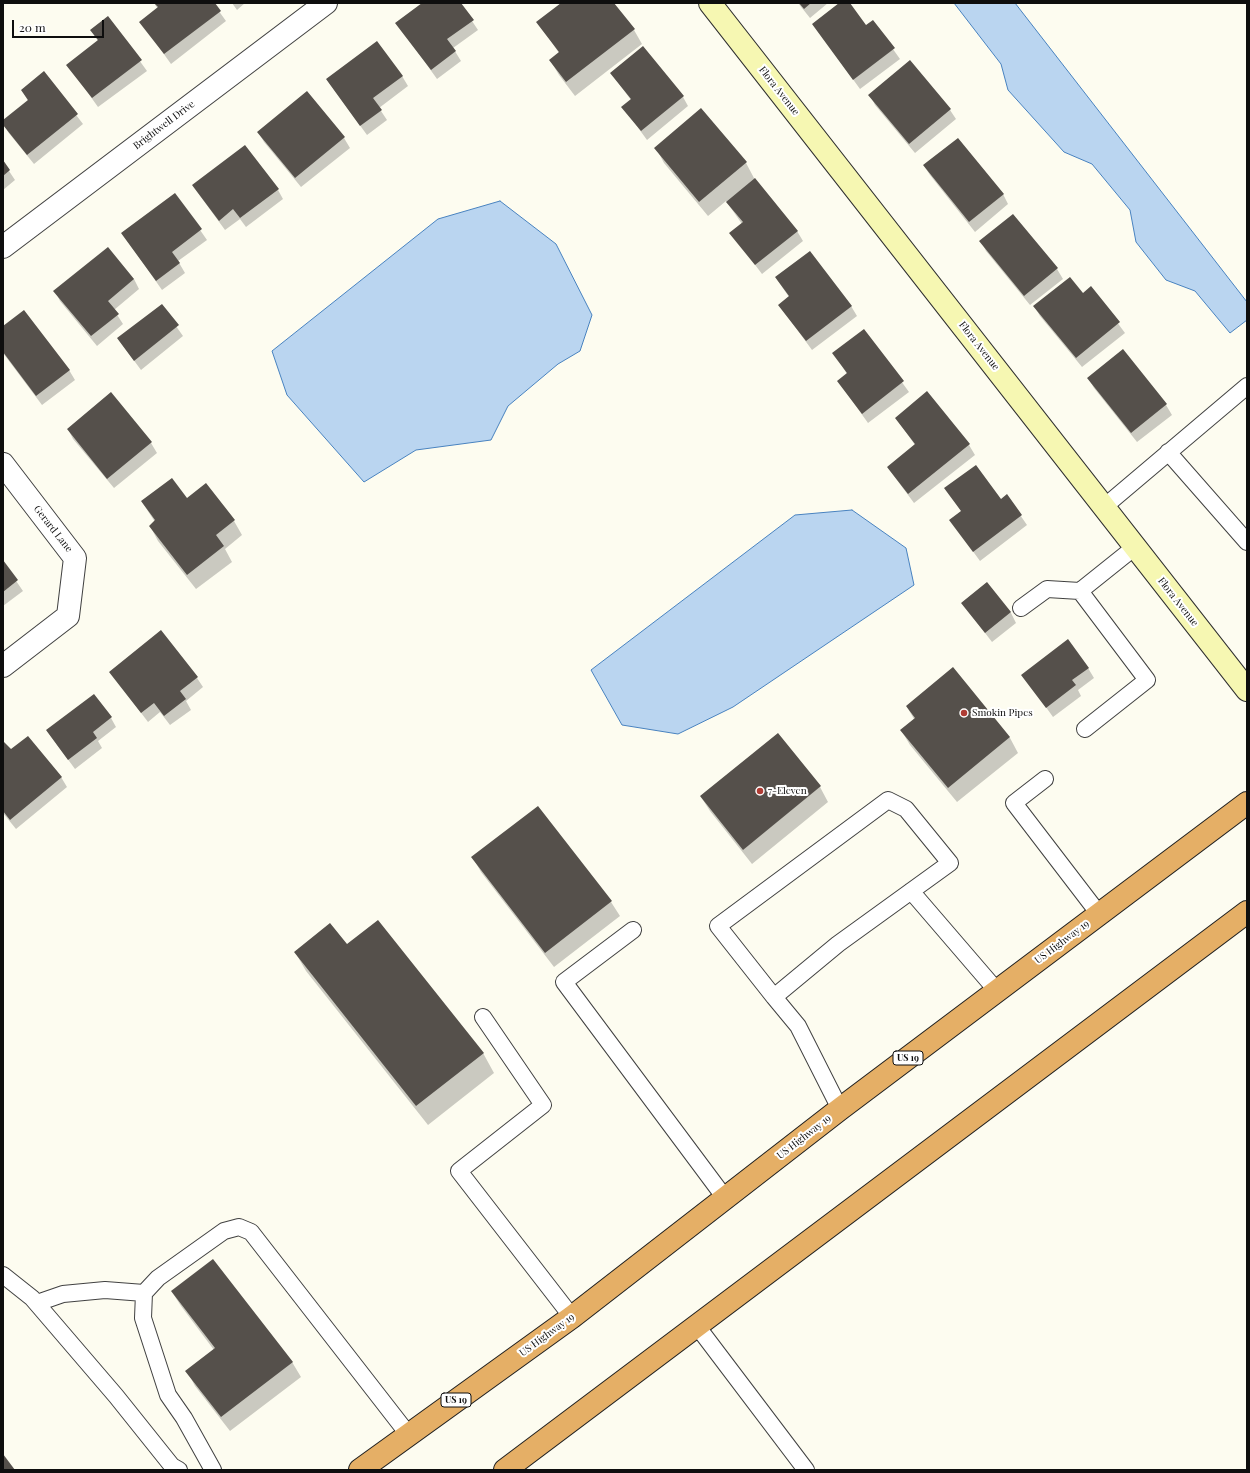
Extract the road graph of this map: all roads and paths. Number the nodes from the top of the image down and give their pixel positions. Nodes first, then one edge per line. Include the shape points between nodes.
1 (326, 3) edge
2 (710, 3) edge
3 (3, 248) edge
4 (1247, 386) edge
5 (1168, 452) junction
6 (3, 464) edge
7 (1104, 507) junction
8 (1247, 542) edge
9 (1135, 547) junction
10 (1080, 590) junction
11 (1021, 608) dead end
12 (3, 666) edge
13 (1247, 690) edge
14 (1085, 729) dead end
15 (1045, 779) dead end
16 (1247, 802) edge
17 (911, 891) junction
18 (1247, 912) edge
19 (1099, 914) junction
20 (633, 930) dead end
21 (997, 991) junction
22 (774, 997) junction
23 (483, 1017) dead end
24 (840, 1109) junction
25 (725, 1198) junction
26 (3, 1275) edge
27 (144, 1293) junction
28 (37, 1303) junction
29 (572, 1317) junction
30 (697, 1326) junction
31 (406, 1436) junction
32 (179, 1470) edge
33 (213, 1470) edge
34 (360, 1470) edge
35 (382, 1470) edge
36 (505, 1470) edge
37 (806, 1470) edge

1 - 3 street, Brightwell Drive
2 - 7 street, Flora Avenue
4 - 5 lane
5 - 7 lane
5 - 8 lane
6 - 12 street, Gerard Lane via 75,558 68,616
7 - 9 street, Flora Avenue
9 - 10 lane
9 - 13 street, Flora Avenue
10 - 11 lane via 1047,589
10 - 14 lane via 1147,680
15 - 19 lane via 1014,802
16 - 19 highway, US Highway 19 / US 19
17 - 21 lane
17 - 22 lane via 838,944
17 - 22 lane via 950,863 906,809 888,800 718,926
18 - 30 highway
19 - 21 highway, US Highway 19 / US 19
20 - 25 lane via 564,982
21 - 24 highway, US Highway 19 / US 19
22 - 24 lane via 798,1026
23 - 29 lane via 543,1105 459,1171
24 - 25 highway, US Highway 19 / US 19
25 - 29 highway, US Highway 19 / US 19
26 - 28 lane
27 - 28 lane via 105,1290 63,1294
27 - 31 lane via 158,1278 224,1231 239,1228 251,1232
27 - 33 lane via 144,1318 168,1395
28 - 32 lane via 172,1466
29 - 31 highway, US Highway 19 / US 19
30 - 36 highway
30 - 37 lane
31 - 34 highway, US Highway 19 / US 19
31 - 35 highway

